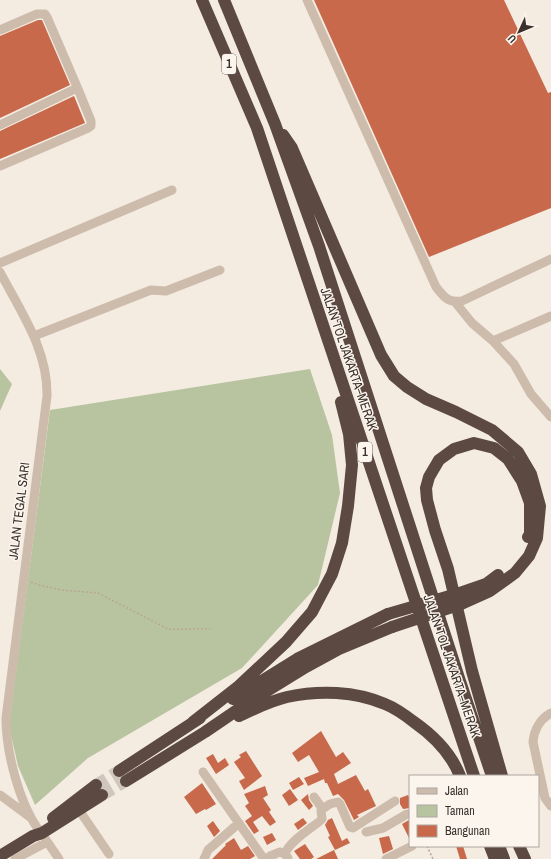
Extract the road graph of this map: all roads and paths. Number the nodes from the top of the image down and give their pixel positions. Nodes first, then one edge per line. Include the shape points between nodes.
1 (203, 0) edge
2 (224, 0) edge
3 (307, 0) edge
4 (0, 30) edge
5 (78, 89) junction
6 (275, 124) junction
7 (0, 125) edge
8 (257, 128) junction
9 (0, 166) edge
10 (172, 190) dead end
11 (551, 260) edge
12 (0, 263) edge
13 (220, 270) dead end
14 (0, 272) edge
15 (455, 302) junction
16 (551, 316) edge
17 (34, 336) junction
18 (493, 341) junction
19 (551, 417) edge
20 (24, 578) junction
21 (460, 599) junction
22 (210, 630) dead end
23 (551, 713) edge
24 (193, 722) junction
25 (205, 732) junction
26 (203, 772) dead end
27 (459, 775) edge
28 (474, 775) edge
29 (492, 775) edge
30 (502, 775) edge
31 (0, 795) edge
32 (314, 797) dead end
33 (395, 801) dead end
34 (551, 806) edge
35 (322, 808) junction
36 (79, 810) junction
37 (409, 814) edge
38 (30, 817) junction
39 (363, 822) junction
40 (239, 823) junction
41 (40, 835) junction
42 (410, 847) edge
43 (427, 847) edge
44 (490, 847) edge
45 (499, 847) edge
46 (520, 847) edge
47 (110, 854) dead end
48 (0, 856) edge
49 (287, 857) edge
50 (15, 859) edge
51 (59, 859) edge
52 (204, 859) edge
53 (264, 859) edge
54 (267, 859) edge
55 (386, 859) edge
56 (433, 859) edge
57 (496, 859) edge
58 (504, 859) edge
59 (525, 859) edge

1 - 8 highway, JALAN TOL JAKARTA–MERAK / 1
2 - 6 highway, JALAN TOL JAKARTA–MERAK / 1
3 - 15 street via 436,287 443,296
4 - 5 street via 37,14 45,14
5 - 7 street via 70,90
5 - 9 street via 91,121 88,128
6 - 21 highway via 292,148 382,356 394,376 426,399 492,430 518,452 531,474 540,506 536,538 528,556 515,573 490,591
6 - 29 highway, JALAN TOL JAKARTA–MERAK / 1 via 320,246
8 - 24 highway via 349,434 352,465 349,499 342,543 332,574 312,612 286,642 239,686
8 - 28 highway, JALAN TOL JAKARTA–MERAK / 1
10 - 12 street
11 - 15 street
13 - 17 street via 166,291 151,290
14 - 17 street, JALAN TEGAL SARI
15 - 18 street via 472,323
16 - 18 street
17 - 20 street, JALAN TEGAL SARI via 44,361 47,396
18 - 19 street via 514,364 531,394
20 - 22 path via 39,585 61,590 98,594 168,629
20 - 38 street, JALAN TEGAL SARI via 6,733 14,774
21 - 24 highway, bridge via 388,614 297,658
21 - 25 highway, bridge via 339,649 249,702
21 - 30 highway via 511,566 522,552 530,534 530,504 519,475 508,459 494,448 474,443 454,449 439,460 429,477 426,488 427,500 434,530 448,569 472,671
23 - 34 street via 538,725 532,742 546,798
24 - 25 highway via 122,776
25 - 27 highway via 287,697 323,693 348,694 386,704 426,730 444,748
26 - 40 street
31 - 38 street
32 - 35 street
33 - 39 street
35 - 39 street via 338,802 351,828
35 - 49 street via 321,822 290,844
36 - 41 highway
36 - 41 highway via 99,790
36 - 47 street
37 - 39 street via 368,836
38 - 41 street, JALAN TEGAL SARI
40 - 52 street via 208,850
40 - 53 street
41 - 48 highway
41 - 50 street
41 - 51 street, JALAN TEGAL SARI
42 - 55 street
43 - 56 path
44 - 57 highway
45 - 58 highway
46 - 59 highway
49 - 54 street via 280,852

